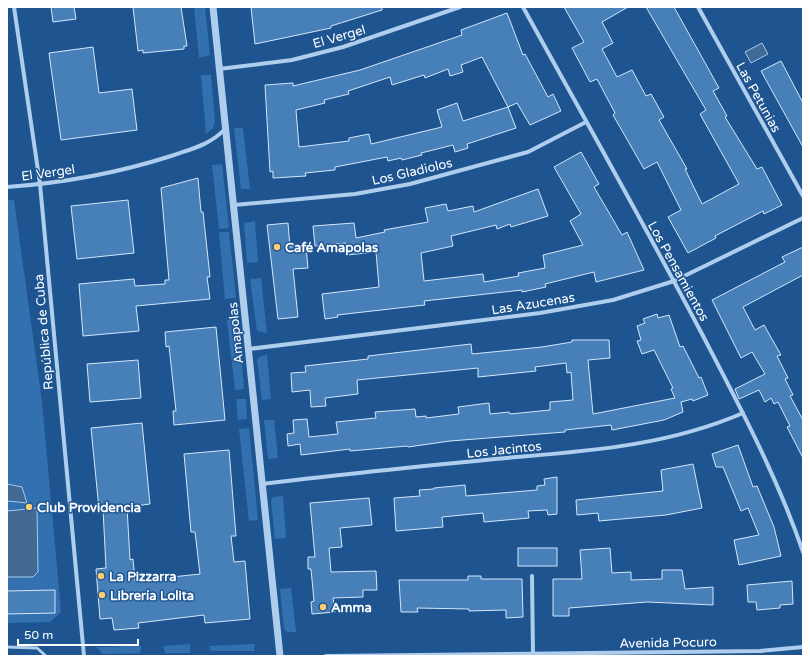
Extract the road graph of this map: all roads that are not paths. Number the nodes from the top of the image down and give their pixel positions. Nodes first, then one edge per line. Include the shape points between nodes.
1 (14, 7) edge
2 (213, 7) edge
3 (460, 7) edge
4 (523, 7) edge
5 (698, 7) edge
6 (219, 69) junction
7 (586, 122) junction
8 (225, 130) junction
9 (40, 184) junction
10 (7, 187) edge
11 (803, 196) edge
12 (234, 205) junction
13 (803, 218) edge
14 (674, 281) junction
15 (250, 349) junction
16 (743, 413) junction
17 (262, 484) junction
18 (803, 552) edge
19 (532, 576) dead end
20 (7, 647) edge
21 (803, 647) edge
22 (533, 654) junction
23 (46, 656) edge
24 (84, 656) edge
25 (280, 656) edge
26 (326, 656) edge

1 - 9 street, República de Cuba
2 - 6 street, Amapolas
3 - 6 street, El Vergel via 343,47 292,60
4 - 7 street, Los Pensamientos
5 - 11 street, Las Petunias
6 - 8 street, Amapolas
7 - 12 street, Los Gladiolos via 528,152 410,184 355,194
7 - 14 street, Los Pensamientos
8 - 9 street, El Vergel via 205,145 144,165
8 - 12 street, Amapolas
9 - 10 street, El Vergel
9 - 24 street, República de Cuba
12 - 15 street, Amapolas
13 - 14 street, Las Azucenas
14 - 15 street, Las Azucenas via 613,300 540,313
14 - 16 street, Los Pensamientos
15 - 17 street, Amapolas
16 - 17 street, Los Jacintos via 705,429 655,442
16 - 18 street, Los Pensamientos via 787,506
17 - 25 street, Amapolas
19 - 22 street
20 - 23 lane via 37,648
21 - 22 street, Avenida Pocuro via 760,651
22 - 26 street, Avenida Pocuro

